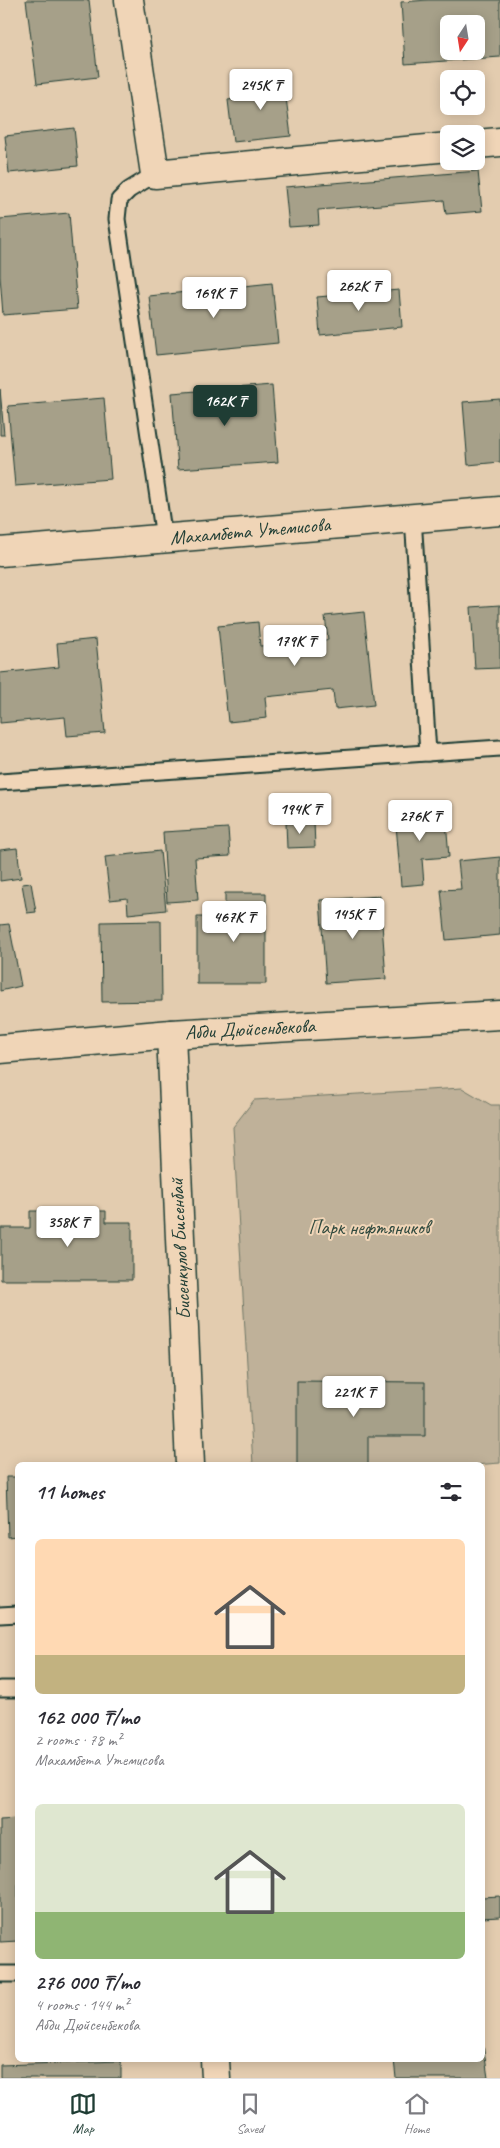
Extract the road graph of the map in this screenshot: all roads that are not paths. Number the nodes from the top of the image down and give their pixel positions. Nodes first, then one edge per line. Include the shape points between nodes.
1 (129, 0) edge
2 (500, 142) edge
3 (485, 143) edge
4 (440, 148) edge
5 (155, 174) junction
6 (500, 510) edge
7 (413, 517) junction
8 (164, 538) junction
9 (0, 552) edge
10 (500, 748) edge
11 (428, 753) junction
12 (0, 782) edge
13 (500, 1015) edge
14 (171, 1034) junction
15 (0, 1049) edge
16 (190, 1462) edge
17 (15, 1614) edge
18 (0, 1615) edge
19 (0, 1689) edge
20 (15, 1689) edge
21 (0, 1974) edge
22 (15, 1974) edge
23 (215, 2062) edge
24 (216, 2078) edge

1 - 5 street
2 - 3 street
4 - 5 street
5 - 8 lane via 119,200 117,219
6 - 7 street, Махамбета Утемисова
7 - 8 street, Махамбета Утемисова
7 - 11 lane
8 - 9 street, Махамбета Утемисова
10 - 11 lane
11 - 12 lane
13 - 14 street, Абди Дюйсенбекова
14 - 15 street, Абди Дюйсенбекова
14 - 16 street, Бисенкулов Бисенбай
17 - 18 lane
19 - 20 lane
21 - 22 lane
23 - 24 street

